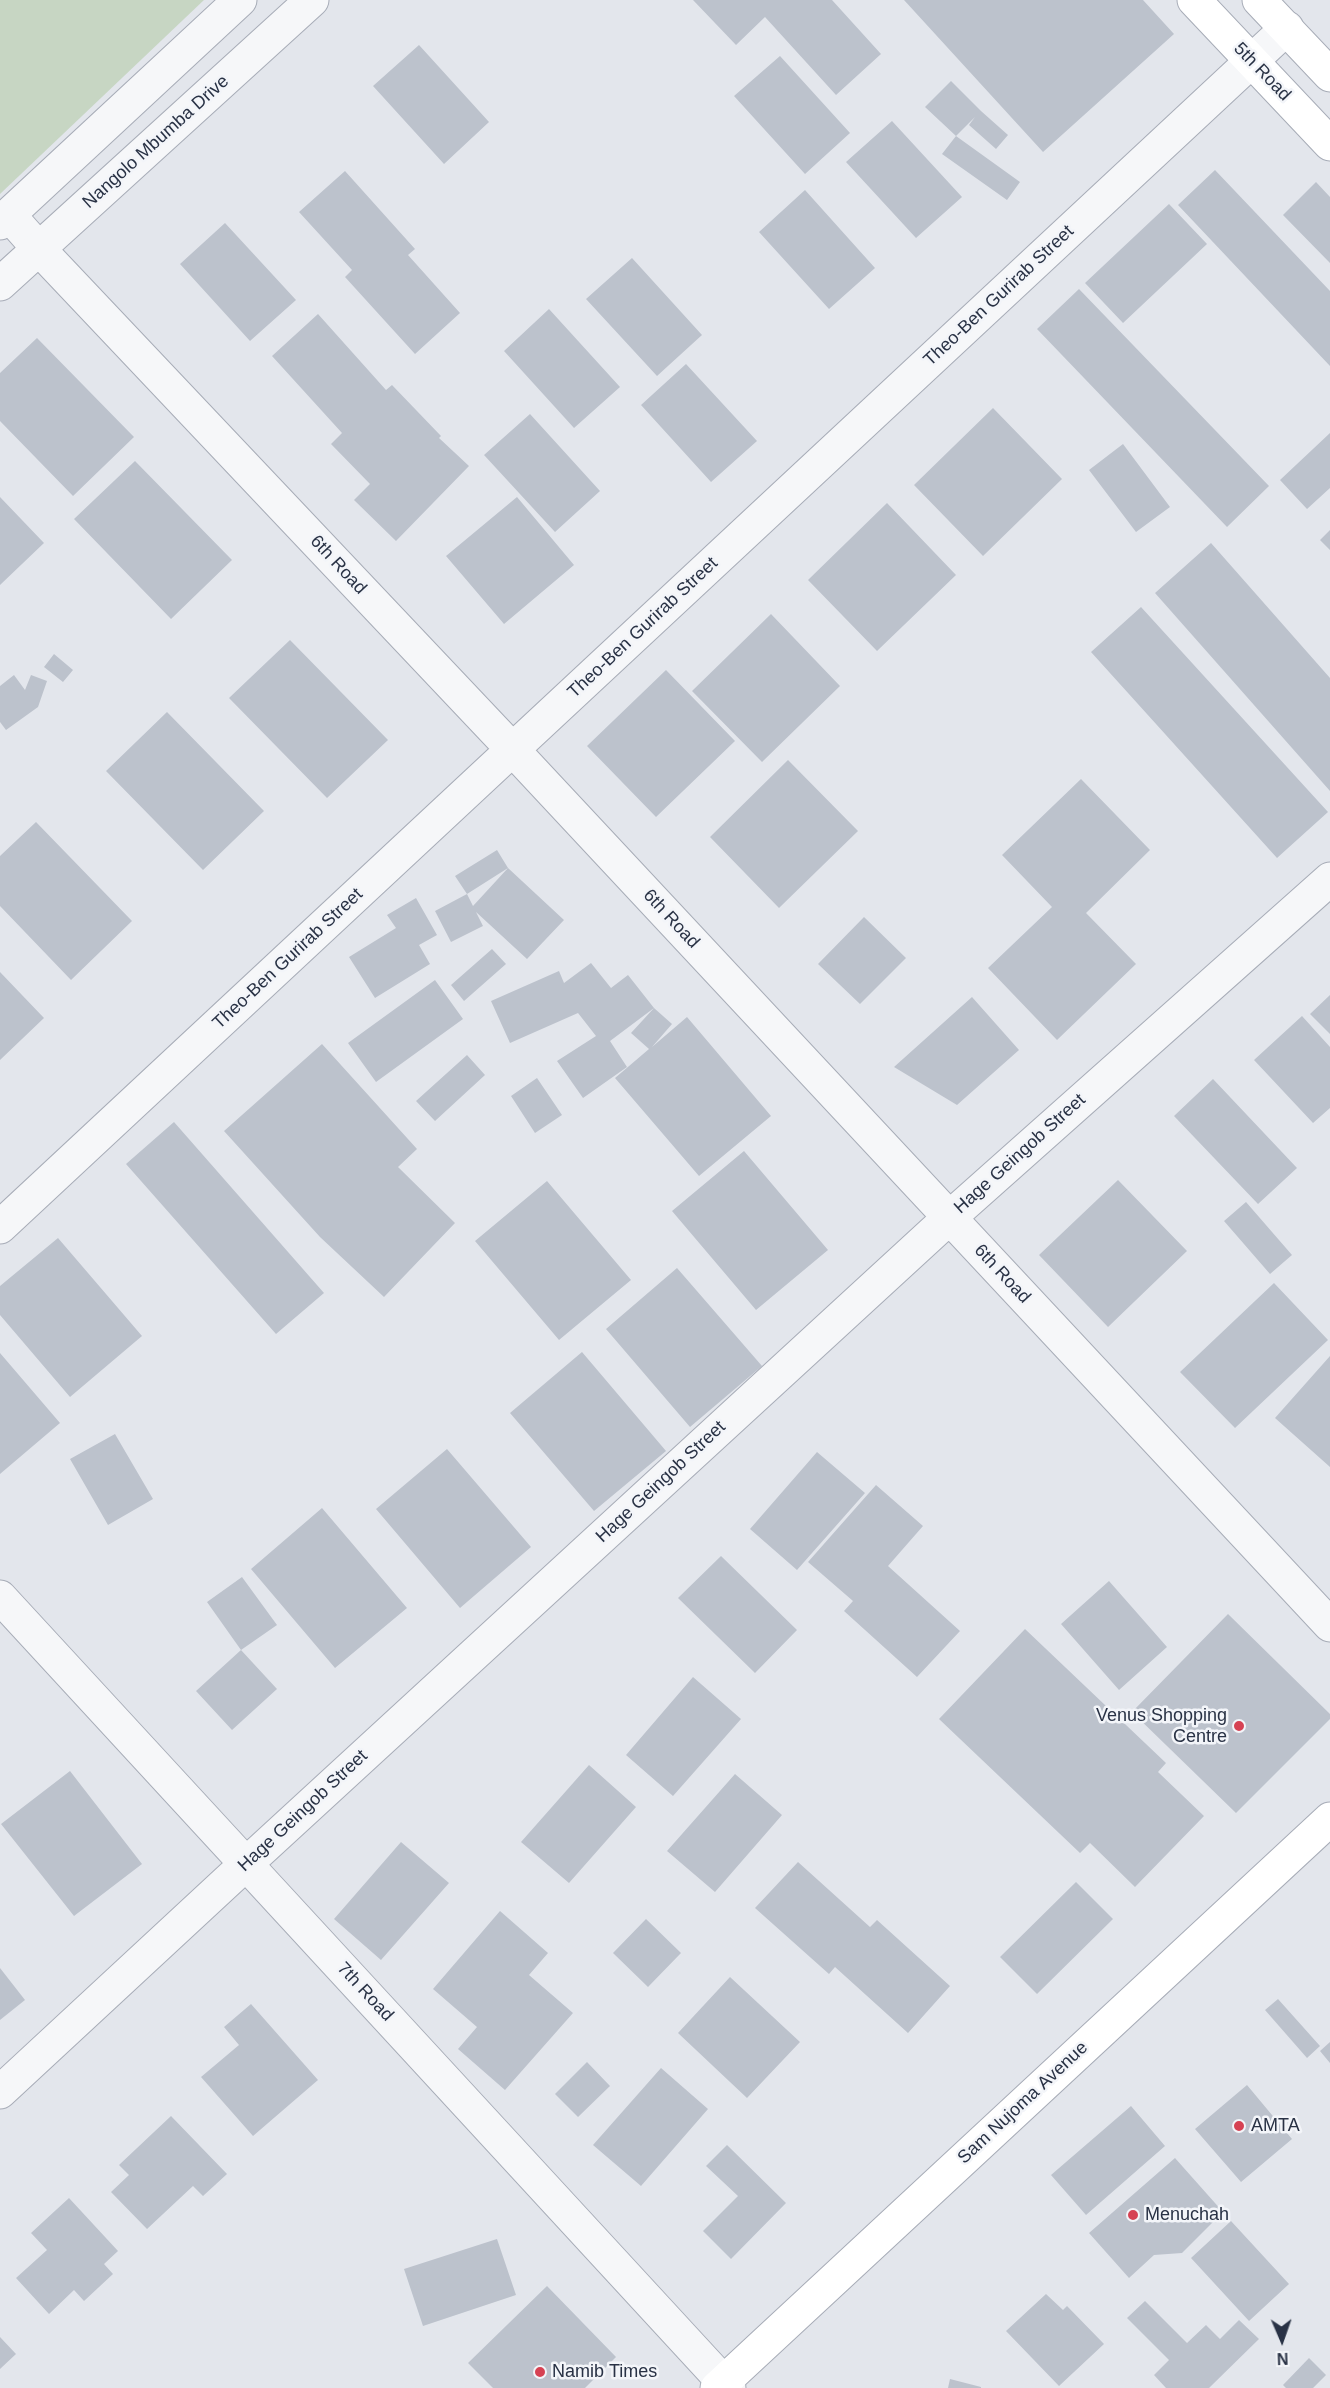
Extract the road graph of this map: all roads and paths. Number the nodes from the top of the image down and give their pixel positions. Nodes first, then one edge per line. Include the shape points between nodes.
1 (240, 0) edge
2 (312, 0) edge
3 (1194, 0) edge
4 (1259, 0) edge
5 (1287, 28) junction
6 (1251, 60) junction
7 (1330, 75) edge
8 (1330, 144) edge
9 (5, 219) edge
10 (39, 249) junction
11 (0, 284) edge
12 (513, 750) junction
13 (1330, 879) edge
14 (949, 1218) junction
15 (0, 1227) edge
16 (0, 1597) edge
17 (1330, 1625) edge
18 (1330, 1819) edge
19 (247, 1863) junction
20 (0, 2092) edge
21 (723, 2386) edge

1 - 9 street
2 - 10 street, Nangolo Mbumba Drive
3 - 6 main road, 5th Road
4 - 5 main road
5 - 6 street, Theo-Ben Gurirab Street
5 - 7 main road
6 - 8 main road, 5th Road
6 - 12 street, Theo-Ben Gurirab Street
9 - 10 street, 6th Road
10 - 11 street, Nangolo Mbumba Drive
10 - 12 street, 6th Road
12 - 14 street, 6th Road
12 - 15 street, Theo-Ben Gurirab Street
13 - 14 street, Hage Geingob Street
14 - 17 street, 6th Road
14 - 19 street, Hage Geingob Street
16 - 19 street, 7th Road
18 - 21 main road, Sam Nujoma Avenue
19 - 20 street, Hage Geingob Street
19 - 21 street, 7th Road

